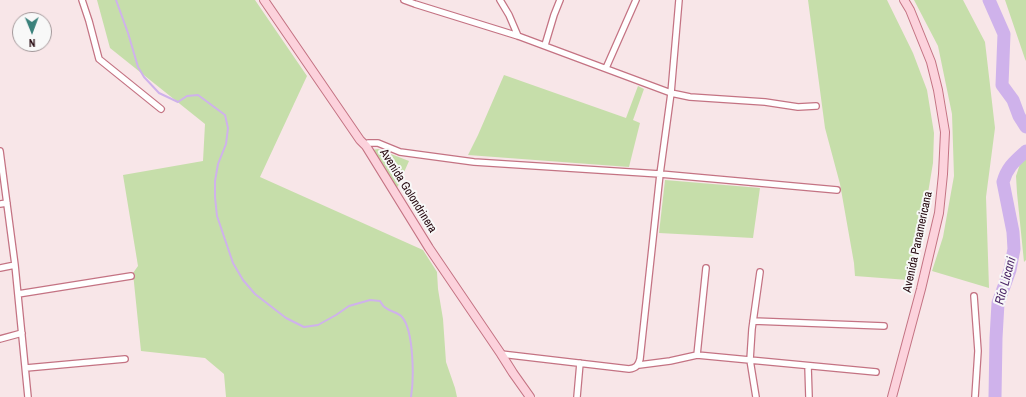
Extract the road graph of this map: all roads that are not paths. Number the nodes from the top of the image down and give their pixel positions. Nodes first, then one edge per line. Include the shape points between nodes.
1 (82, 0) edge
2 (264, 0) edge
3 (404, 0) edge
4 (500, 0) edge
5 (560, 0) edge
6 (636, 0) edge
7 (679, 0) edge
8 (904, 0) edge
9 (518, 36) junction
10 (545, 45) junction
11 (606, 68) junction
12 (671, 93) junction
13 (816, 106) dead end
14 (161, 109) dead end
15 (366, 146) junction
16 (0, 151) edge
17 (660, 174) junction
18 (837, 190) dead end
19 (0, 204) edge
20 (7, 204) junction
21 (15, 265) junction
22 (0, 268) edge
23 (706, 268) dead end
24 (760, 272) dead end
25 (131, 276) dead end
26 (18, 294) junction
27 (974, 296) dead end
28 (753, 321) junction
29 (884, 326) dead end
30 (22, 333) junction
31 (0, 339) edge
32 (501, 354) junction
33 (697, 355) junction
34 (125, 359) dead end
35 (750, 360) junction
36 (580, 363) junction
37 (639, 365) junction
38 (808, 366) junction
39 (26, 368) junction
40 (876, 372) dead end
41 (28, 397) edge
42 (530, 397) edge
43 (577, 397) edge
44 (756, 397) edge
45 (809, 397) edge
46 (892, 397) edge
47 (975, 397) edge

1 - 14 street via 99,59
2 - 15 street, Avenida Golondrinera
3 - 9 street
4 - 9 street
5 - 10 street
6 - 11 street
7 - 12 street
8 - 46 street, Avenida Panamericana via 931,62 945,132 939,213
9 - 10 street
10 - 11 street
11 - 12 street
12 - 13 street via 798,107
12 - 17 street
15 - 17 street via 368,143 378,143 400,152 474,162
15 - 32 street, Avenida Golondrinera via 429,248
16 - 20 street
17 - 18 street
17 - 37 street
19 - 20 street
20 - 21 street
21 - 22 street
21 - 26 street
23 - 33 street
24 - 28 street
25 - 26 street
26 - 30 street
27 - 47 street via 978,351
28 - 29 street
28 - 35 street
30 - 31 street
30 - 39 street
32 - 36 street
32 - 42 street, Avenida Golondrinera
33 - 35 street
33 - 37 street
34 - 39 street
35 - 38 street
35 - 44 street
36 - 37 street via 629,369
36 - 43 street
38 - 40 street
38 - 45 street
39 - 41 street

